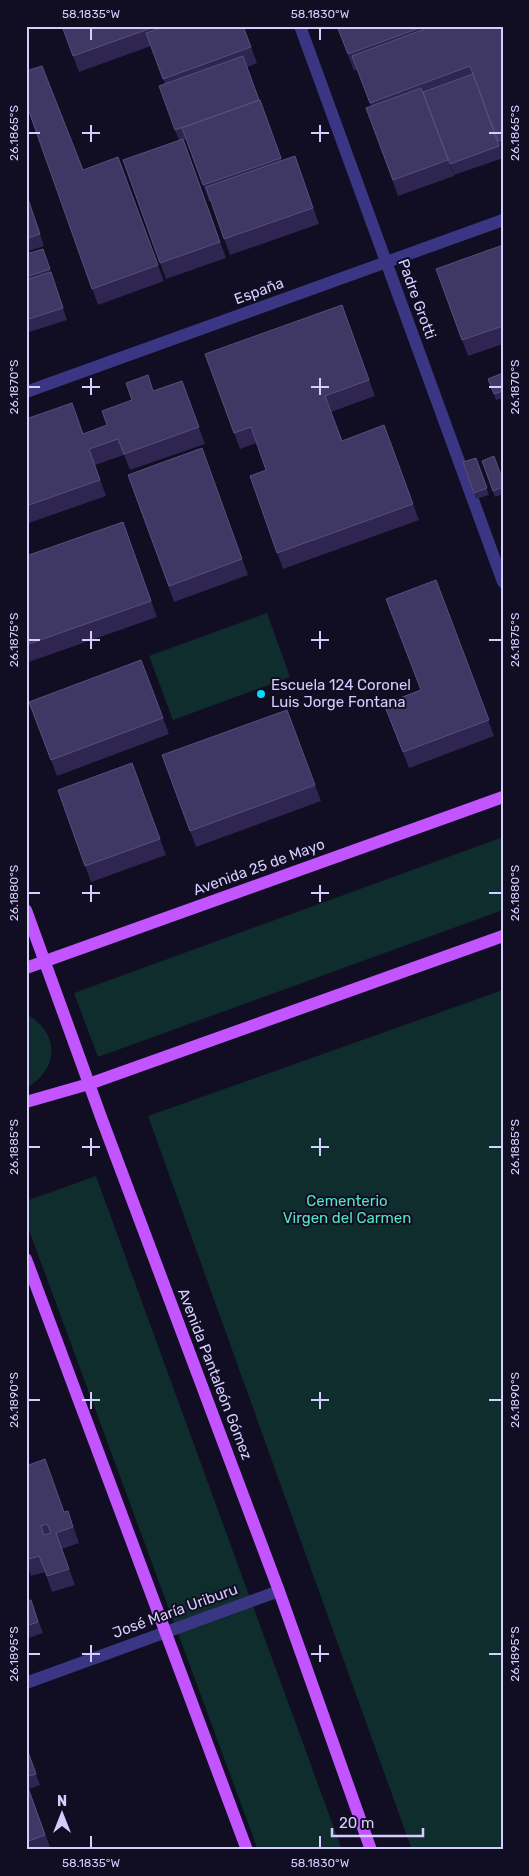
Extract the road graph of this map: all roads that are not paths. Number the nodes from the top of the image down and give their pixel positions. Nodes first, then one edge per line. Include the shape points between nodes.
1 (300, 26) edge
2 (503, 220) edge
3 (387, 263) junction
4 (26, 392) edge
5 (503, 582) edge
6 (503, 797) edge
7 (26, 910) edge
8 (503, 936) edge
9 (46, 961) junction
10 (26, 968) edge
11 (89, 1084) junction
12 (26, 1102) edge
13 (26, 1259) edge
14 (279, 1591) junction
15 (165, 1632) junction
16 (26, 1683) edge
17 (247, 1850) edge
18 (371, 1850) edge

1 - 3 street, Padre Grotti
2 - 3 street, España
3 - 4 street, España
3 - 5 street, Padre Grotti
6 - 9 main road, Avenida 25 de Mayo
7 - 9 main road, Avenida Pantaleón Gómez
8 - 11 main road
9 - 10 main road, Avenida 25 de Mayo
9 - 11 main road, Avenida Pantaleón Gómez
11 - 12 main road
11 - 14 main road, Avenida Pantaleón Gómez
13 - 15 main road
14 - 15 street, José María Uriburu
14 - 18 main road, Avenida Pantaleón Gómez
15 - 16 street, José María Uriburu
15 - 17 main road

